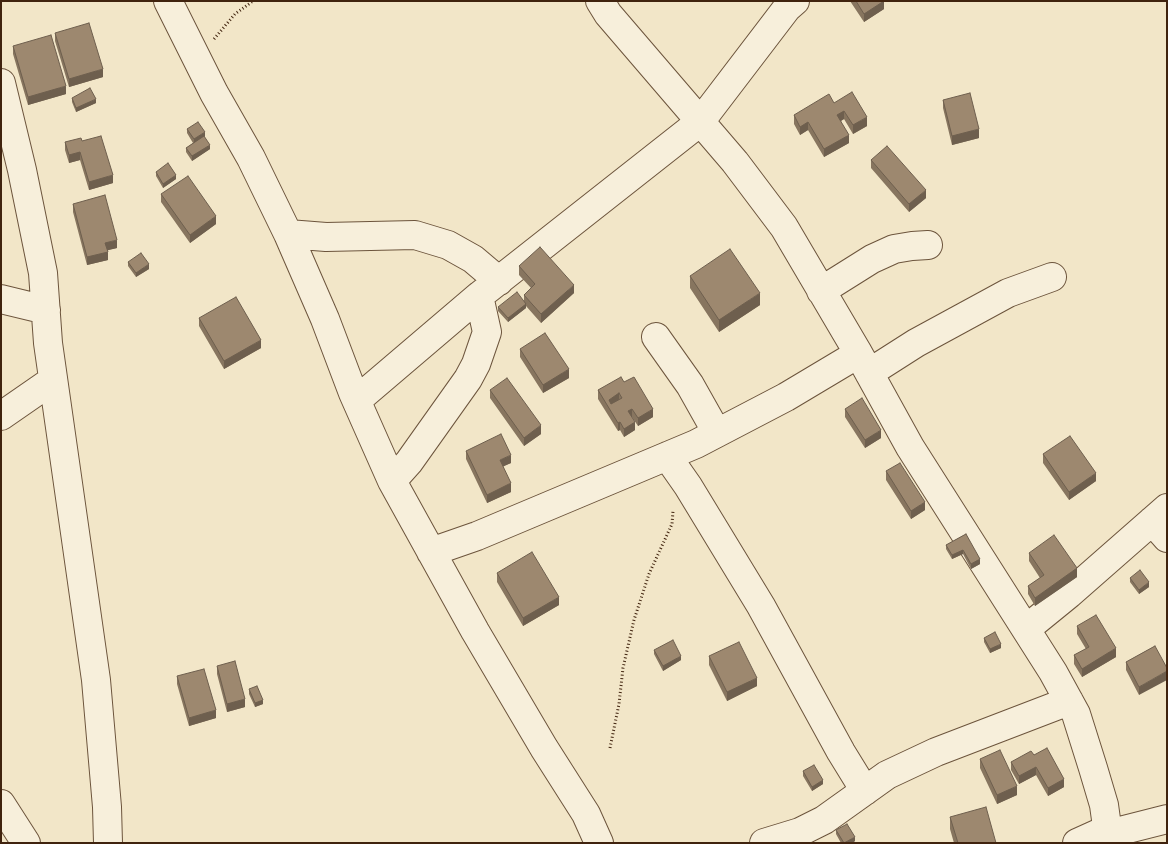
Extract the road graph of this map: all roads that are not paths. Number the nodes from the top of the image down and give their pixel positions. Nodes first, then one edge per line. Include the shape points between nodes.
1 (168, 1) edge
2 (600, 1) edge
3 (795, 1) edge
4 (1, 83) edge
5 (700, 122) junction
6 (288, 234) junction
7 (928, 245) dead end
8 (1052, 278) dead end
9 (489, 289) junction
10 (821, 291) junction
11 (1, 299) edge
12 (46, 310) junction
13 (656, 337) dead end
14 (864, 363) junction
15 (53, 380) junction
16 (357, 400) junction
17 (1, 416) edge
18 (717, 433) junction
19 (667, 456) junction
20 (392, 481) junction
21 (1162, 522) edge
22 (431, 552) junction
23 (1026, 629) junction
24 (1069, 701) junction
25 (864, 791) junction
26 (1, 804) edge
27 (1167, 819) edge
28 (1107, 835) edge
29 (26, 843) edge
30 (108, 843) edge
31 (600, 843) edge
32 (764, 843) edge
33 (1078, 843) edge

1 - 6 street
2 - 5 street
3 - 5 street
4 - 12 street via 43,273
5 - 9 street
5 - 10 street via 784,227
6 - 9 street via 326,237 415,235 448,244 473,259
6 - 16 street
7 - 10 street via 894,249
8 - 14 street via 1008,293 923,339
9 - 16 street
9 - 20 street via 487,332 476,364
10 - 14 street
11 - 12 street
12 - 15 street
13 - 18 street via 690,385
14 - 18 street via 786,397
14 - 23 street via 910,447
15 - 17 street
15 - 30 street via 96,680
16 - 20 street
18 - 19 street
19 - 22 street via 477,536
19 - 25 street via 761,606
20 - 22 street
21 - 23 street
22 - 31 street
23 - 24 street
24 - 25 street via 936,752 887,775
24 - 28 street via 1104,805
25 - 32 street via 824,820 800,832
26 - 29 street
27 - 28 street
28 - 33 street

